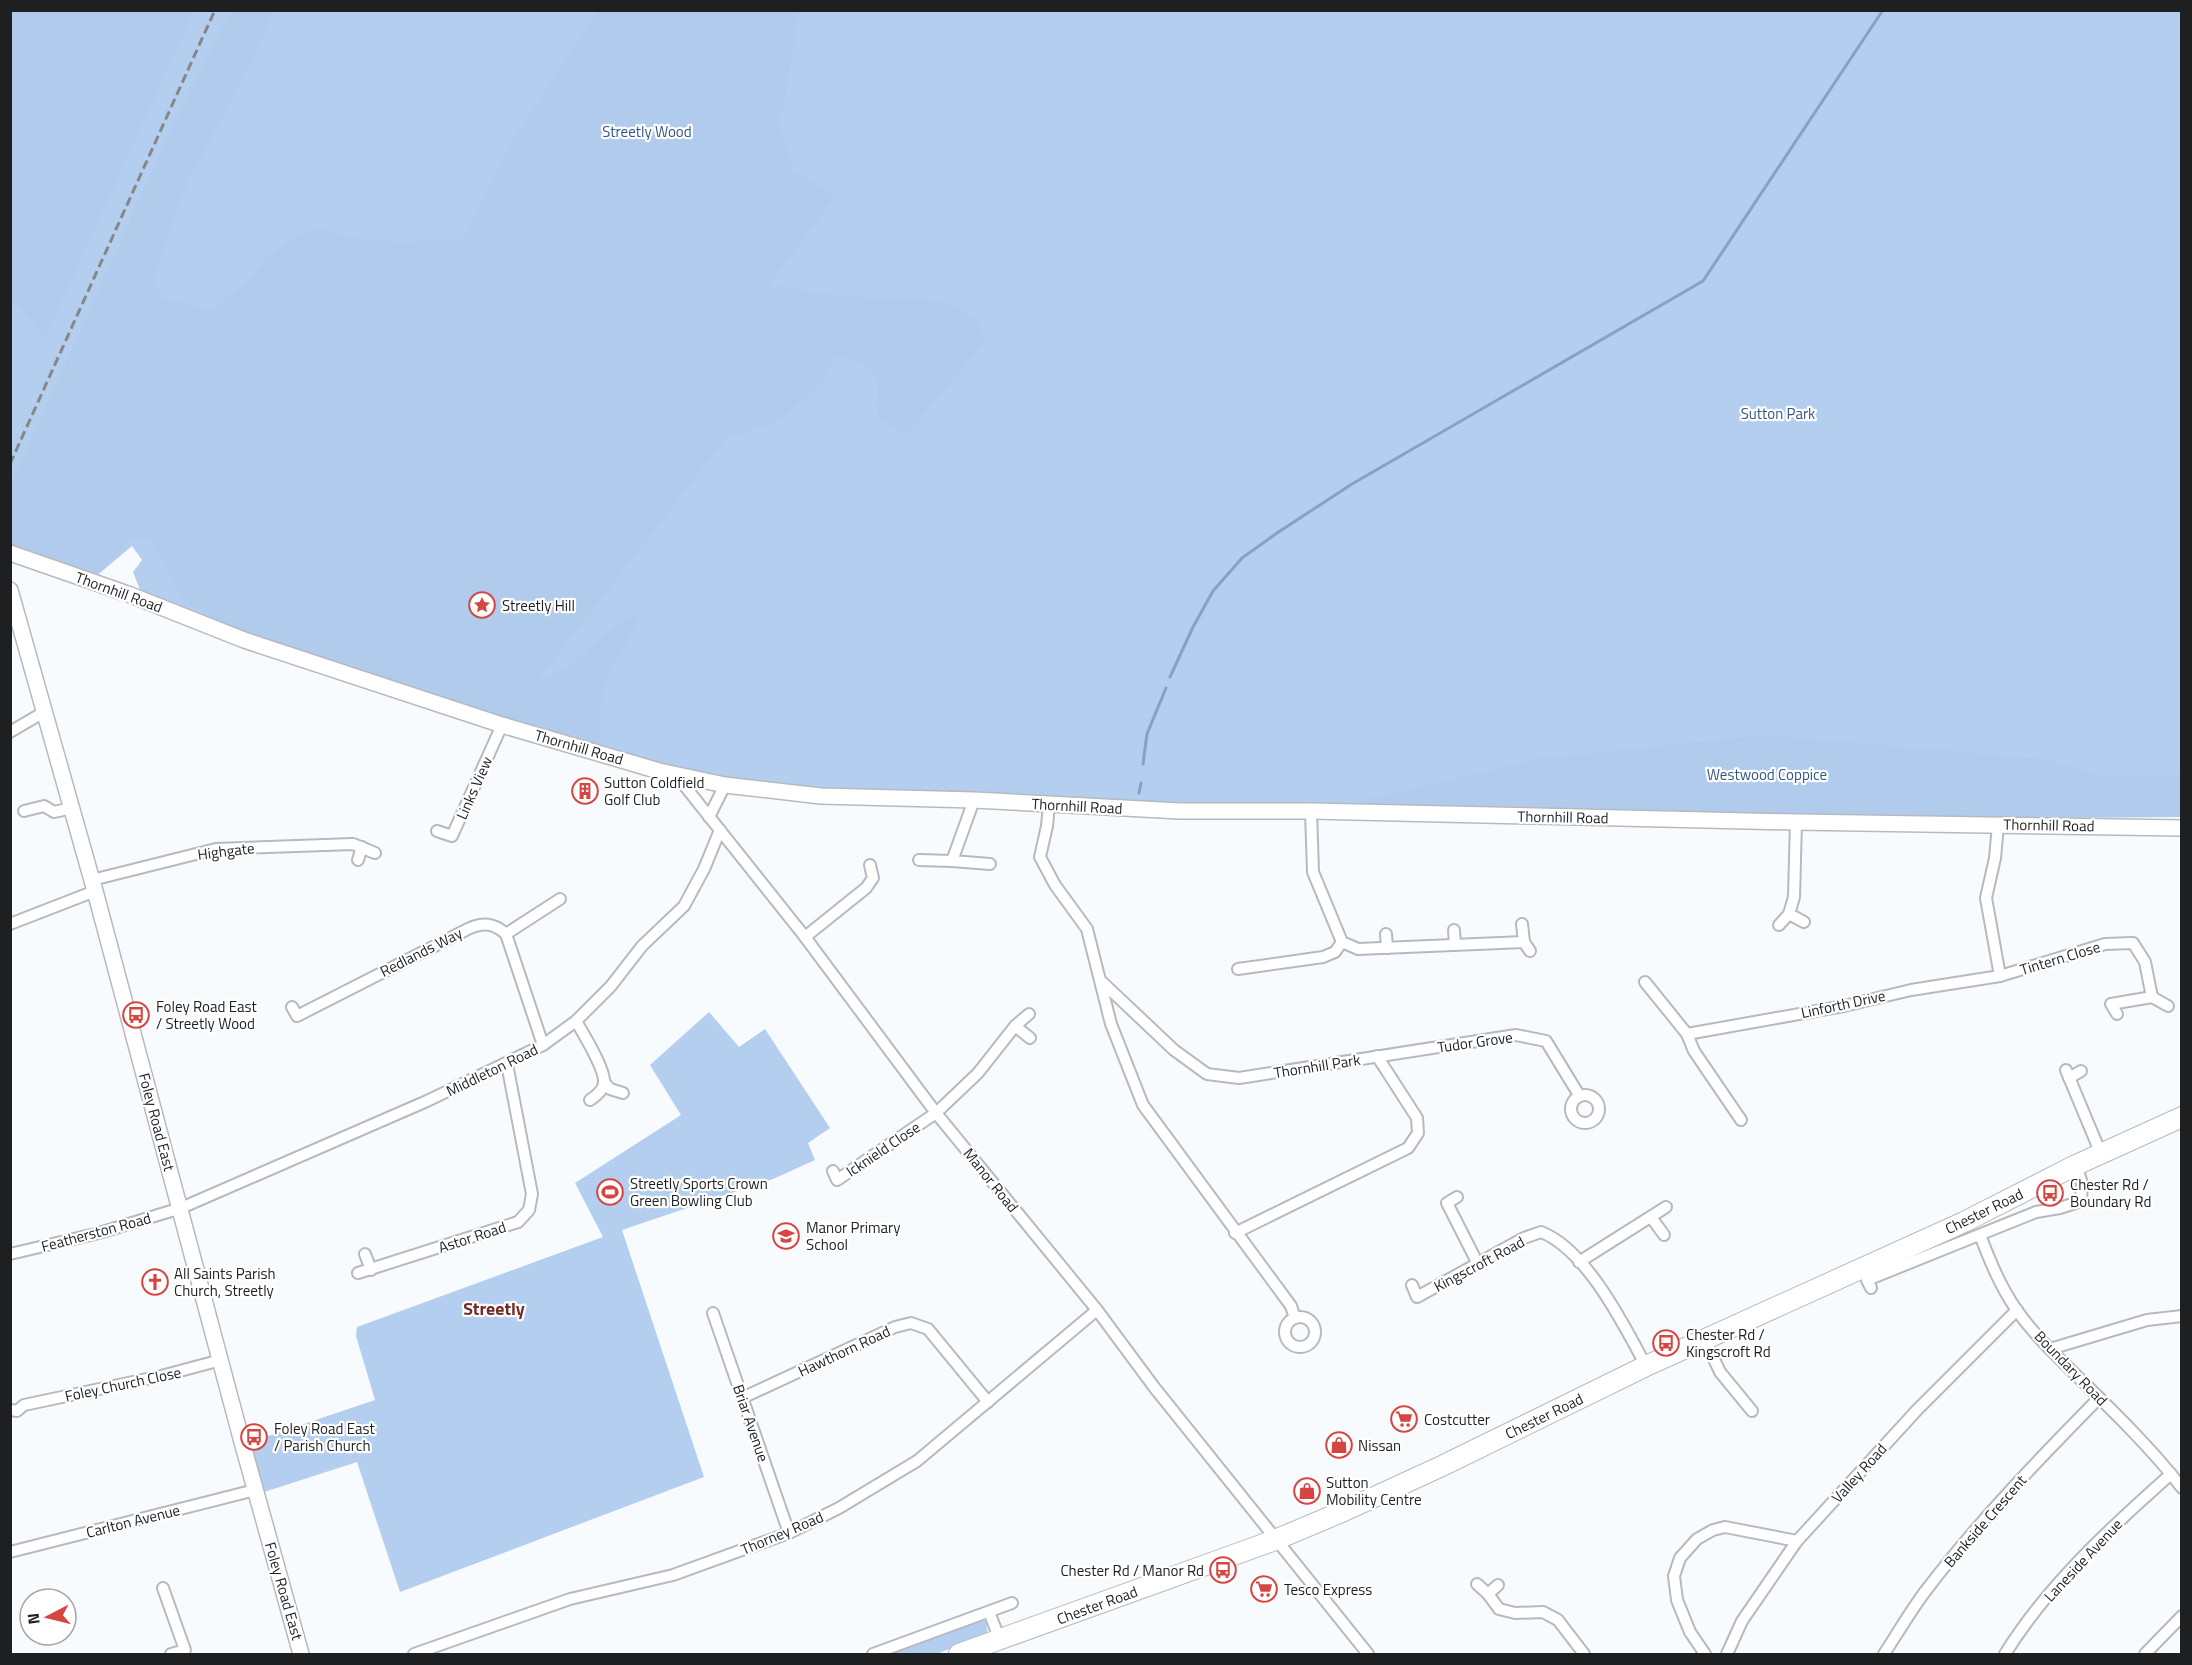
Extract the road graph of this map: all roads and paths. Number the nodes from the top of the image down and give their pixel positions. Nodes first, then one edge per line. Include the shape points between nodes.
1 (10, 553) edge
2 (10, 590) edge
3 (44, 712) junction
4 (502, 725) junction
5 (10, 732) edge
6 (676, 775) junction
7 (725, 785) junction
8 (974, 800) junction
9 (1049, 805) junction
10 (72, 808) junction
11 (24, 811) dead end
12 (1311, 811) junction
13 (709, 817) junction
14 (1796, 822) junction
15 (1998, 825) junction
16 (2181, 828) edge
17 (720, 830) junction
18 (437, 831) dead end
19 (362, 848) junction
20 (375, 853) dead end
21 (358, 860) dead end
22 (919, 860) dead end
23 (952, 861) junction
24 (990, 864) dead end
25 (870, 865) dead end
26 (94, 886) junction
27 (560, 898) dead end
28 (1789, 914) junction
29 (1804, 922) dead end
30 (10, 924) edge
31 (1522, 924) dead end
32 (1779, 925) dead end
33 (1454, 930) dead end
34 (506, 934) junction
35 (1386, 934) dead end
36 (805, 938) junction
37 (1342, 942) junction
38 (1455, 945) junction
39 (1387, 948) junction
40 (1238, 969) dead end
41 (2000, 976) junction
42 (1102, 982) junction
43 (1645, 982) dead end
44 (2152, 997) junction
45 (2168, 1006) dead end
46 (1029, 1014) dead end
47 (2117, 1014) dead end
48 (297, 1016) dead end
49 (576, 1021) junction
50 (1015, 1026) junction
51 (1687, 1034) junction
52 (1030, 1038) dead end
53 (543, 1045) junction
54 (1377, 1056) junction
55 (507, 1064) junction
56 (2081, 1071) dead end
57 (604, 1082) junction
58 (623, 1093) dead end
59 (1579, 1095) dead end
60 (590, 1100) dead end
61 (936, 1113) junction
62 (2181, 1117) edge
63 (1741, 1120) dead end
64 (2101, 1154) junction
65 (2076, 1165) junction
66 (833, 1171) dead end
67 (1457, 1197) dead end
68 (1666, 1207) dead end
69 (181, 1208) junction
70 (1651, 1217) junction
71 (1236, 1233) junction
72 (1664, 1235) dead end
73 (1980, 1235) junction
74 (10, 1254) edge
75 (365, 1254) dead end
76 (1579, 1262) junction
77 (1478, 1264) junction
78 (370, 1270) junction
79 (358, 1273) dead end
80 (1412, 1285) dead end
81 (1871, 1288) dead end
82 (1097, 1310) junction
83 (2016, 1310) junction
84 (713, 1313) dead end
85 (2181, 1316) edge
86 (1294, 1318) dead end
87 (1705, 1340) junction
88 (2050, 1349) junction
89 (221, 1360) junction
90 (1646, 1366) junction
91 (742, 1398) junction
92 (2099, 1398) junction
93 (988, 1402) junction
94 (11, 1410) edge
95 (1752, 1411) dead end
96 (2171, 1474) junction
97 (2181, 1488) edge
98 (255, 1490) junction
99 (789, 1533) junction
100 (1275, 1540) junction
101 (1797, 1541) junction
102 (10, 1552) edge
103 (1477, 1584) dead end
104 (1498, 1586) dead end
105 (1488, 1594) junction
106 (162, 1596) dead end
107 (1012, 1603) dead end
108 (989, 1612) junction
109 (2181, 1616) edge
110 (1000, 1640) junction
111 (186, 1652) edge
112 (171, 1654) edge
113 (302, 1654) edge
114 (414, 1654) edge
115 (873, 1654) edge
116 (959, 1654) edge
117 (1368, 1654) edge
118 (1584, 1654) edge
119 (1705, 1654) edge
120 (1727, 1654) edge
121 (1884, 1654) edge
122 (2005, 1654) edge
123 (2145, 1654) edge

1 - 4 main road, Thornhill Road via 129,594 244,640
2 - 3 main road, Foley Road East
3 - 5 street
3 - 10 main road, Foley Road East
4 - 6 main road, Thornhill Road
4 - 18 street, Links View via 453,836
6 - 7 main road, Thornhill Road
6 - 13 street, Manor Road
7 - 8 main road, Thornhill Road via 820,796
7 - 13 street
8 - 9 main road, Thornhill Road
8 - 23 street
9 - 12 main road, Thornhill Road
9 - 42 street via 1040,857 1087,929
10 - 11 street via 54,812 44,806
10 - 26 main road, Foley Road East
12 - 14 main road, Thornhill Road
12 - 37 street via 1313,872
13 - 17 street, Manor Road
14 - 15 main road, Thornhill Road
14 - 28 street via 1794,897
15 - 16 main road, Thornhill Road
15 - 41 street via 1986,898
17 - 36 street, Manor Road
17 - 49 street, Middleton Road via 684,906 642,946 611,986
19 - 20 street, Highgate
19 - 21 street
19 - 26 street, Highgate via 353,844 216,849
22 - 23 street
23 - 24 street
25 - 36 street via 873,878 866,888
26 - 30 street
26 - 69 main road, Foley Road East
27 - 34 street
28 - 29 street
28 - 32 street
31 - 38 street via 1527,947
33 - 38 street
34 - 48 street, Redlands Way via 499,927 478,924
34 - 53 street
35 - 39 street
36 - 61 street, Manor Road
37 - 39 street via 1358,949
37 - 40 street via 1335,952 1323,957 1270,958
38 - 39 street
41 - 44 street, Tintern Close via 2105,944 2133,943 2145,963
41 - 51 street, Linforth Drive
42 - 54 street, Thornhill Park via 1174,1050 1208,1074 1239,1078
42 - 71 street via 1111,1024 1143,1105
43 - 51 street via 1658,990
44 - 45 street
44 - 47 street via 2111,1004
46 - 50 street
49 - 53 street, Middleton Road
49 - 57 street
50 - 52 street
50 - 61 street via 978,1073
51 - 63 street via 1694,1051 1739,1108
53 - 55 street, Middleton Road
54 - 59 street, Tudor Grove via 1516,1035 1533,1037 1546,1041
54 - 71 street, Thornhill Park via 1417,1118 1418,1133 1408,1148
55 - 69 street, Middleton Road
55 - 78 street, Astor Road via 532,1194 530,1210 518,1222
56 - 64 street via 2067,1074
57 - 58 street via 610,1089
57 - 60 street via 599,1094
61 - 66 street, Icknield Close via 837,1180
61 - 82 street, Manor Road
62 - 64 highway, Chester Road
64 - 65 highway, Chester Road
65 - 73 street, Chester Road via 2082,1183 2081,1201 2036,1212
65 - 87 highway, Chester Road via 1964,1222
67 - 77 street via 1447,1203
68 - 70 street
69 - 74 street, Featherston Road
69 - 89 main road, Foley Road East
70 - 72 street
70 - 76 street
71 - 86 street via 1291,1306
73 - 81 street, Chester Road via 1867,1280
73 - 83 street, Boundary Road via 1996,1276
75 - 78 street
76 - 77 street, Kingscroft Road via 1556,1237 1541,1232
76 - 90 street, Kingscroft Road via 1616,1310
77 - 80 street, Kingscroft Road via 1418,1297
78 - 79 street, Astor Road
82 - 93 street, Thorney Road
82 - 100 street, Manor Road
83 - 88 street, Boundary Road
83 - 101 street, Valley Road via 1917,1410
84 - 91 street, Briar Avenue
85 - 88 street via 2147,1320
87 - 90 highway, Chester Road
87 - 95 street via 1720,1372
88 - 92 street, Boundary Road
89 - 94 street, Foley Church Close via 161,1376 21,1402 17,1411
89 - 98 main road, Foley Road East
90 - 100 highway, Chester Road via 1444,1465
91 - 93 street, Hawthorn Road via 911,1323 928,1329
91 - 99 street, Briar Avenue
92 - 96 street, Boundary Road
92 - 121 street, Bankside Crescent via 1980,1524 1924,1594
93 - 99 street, Thorney Road via 917,1461
96 - 97 street, Boundary Road
96 - 122 street, Laneside Avenue via 2088,1551
98 - 102 street, Carlton Avenue
98 - 113 main road, Foley Road East
99 - 114 street, Thorney Road via 673,1575 570,1599
100 - 110 highway, Chester Road
100 - 117 street, Manor Road
101 - 119 street via 1725,1527 1697,1539 1680,1558 1674,1576 1677,1600 1690,1632
101 - 120 street, Valley Road via 1742,1621
103 - 105 street
104 - 105 street
105 - 118 street via 1499,1609 1543,1612 1558,1620
106 - 111 street
107 - 108 street
108 - 110 street
108 - 115 street
109 - 123 street
110 - 116 highway, Chester Road
111 - 112 street

